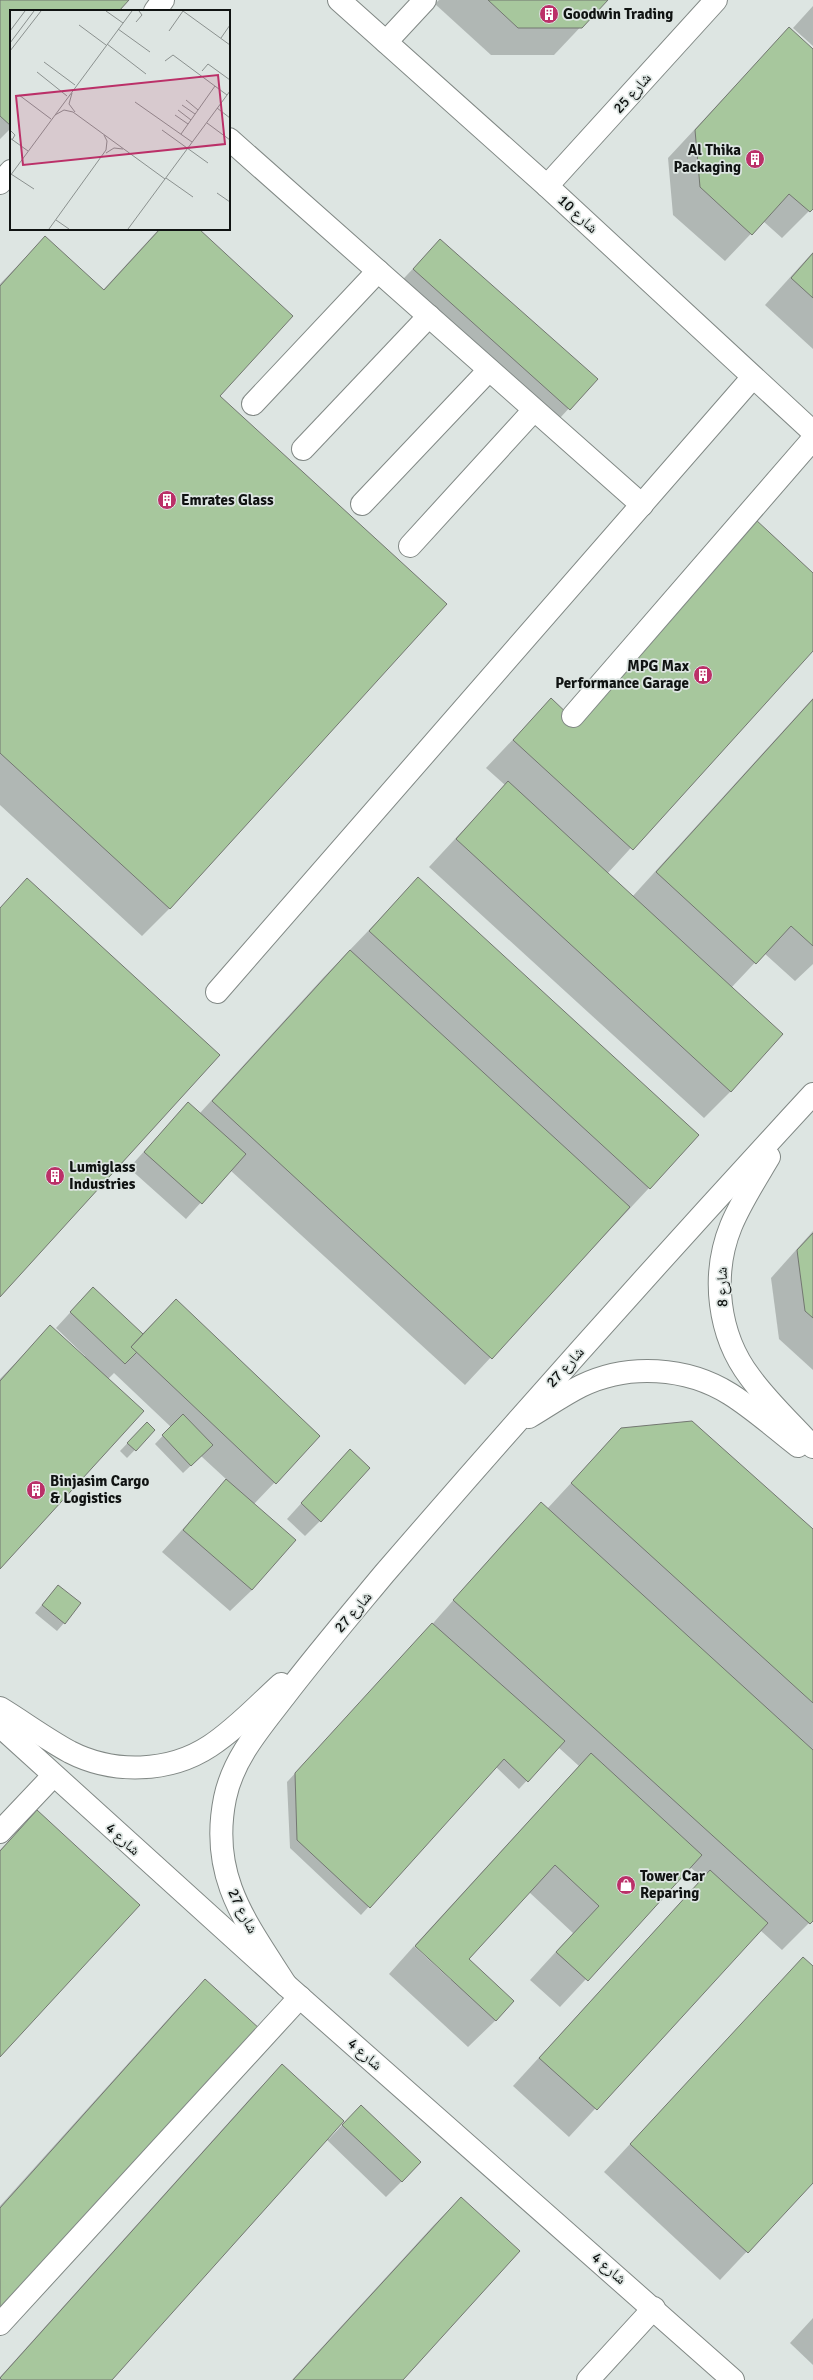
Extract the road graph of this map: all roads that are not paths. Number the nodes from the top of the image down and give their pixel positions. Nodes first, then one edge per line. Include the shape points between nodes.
1 (163, 0) edge
2 (339, 0) edge
3 (425, 0) edge
4 (716, 0) edge
5 (156, 10) edge
6 (386, 42) junction
7 (230, 140) edge
8 (10, 172) edge
9 (0, 183) edge
10 (547, 186) junction
11 (378, 271) junction
12 (429, 316) junction
13 (489, 370) junction
14 (753, 377) junction
15 (253, 404) dead end
16 (534, 410) junction
17 (813, 432) edge
18 (813, 439) edge
19 (304, 449) dead end
20 (362, 504) dead end
21 (642, 505) junction
22 (410, 546) dead end
23 (573, 716) dead end
24 (217, 992) dead end
25 (813, 1094) edge
26 (794, 1114) junction
27 (510, 1428) junction
28 (813, 1447) edge
29 (813, 1458) edge
30 (324, 1645) junction
31 (0, 1708) edge
32 (0, 1726) edge
33 (53, 1776) junction
34 (0, 1832) edge
35 (293, 1991) junction
36 (654, 2308) junction
37 (0, 2324) edge
38 (588, 2380) edge
39 (733, 2380) edge

1 - 5 street
2 - 6 street, شارع 10
3 - 6 street
4 - 10 street, شارع 25
6 - 10 street, شارع 10
7 - 11 street
8 - 9 street
10 - 14 street, شارع 10
11 - 12 street
11 - 15 street
12 - 13 street
12 - 19 street
13 - 16 street
13 - 20 street
14 - 17 street, شارع 10
14 - 21 street
16 - 21 street
16 - 22 street
18 - 23 street
21 - 24 street
25 - 26 street, شارع 27
26 - 27 street, شارع 27
26 - 28 street, شارع 8 via 730,1227 724,1248 719,1292 728,1336 737,1357 759,1388
27 - 29 street via 581,1386 618,1374 656,1371 695,1378 730,1394
27 - 30 street, شارع 27
30 - 31 street, شارع 27 via 226,1734 209,1746 191,1756 151,1767 130,1768 89,1760 70,1752
30 - 35 street, شارع 27 via 241,1756 226,1794 222,1814 222,1856 232,1896 241,1914
32 - 33 street, شارع 4
33 - 34 street
33 - 35 street, شارع 4
35 - 36 street, شارع 4
35 - 37 street
36 - 38 street
36 - 39 street, شارع 4

